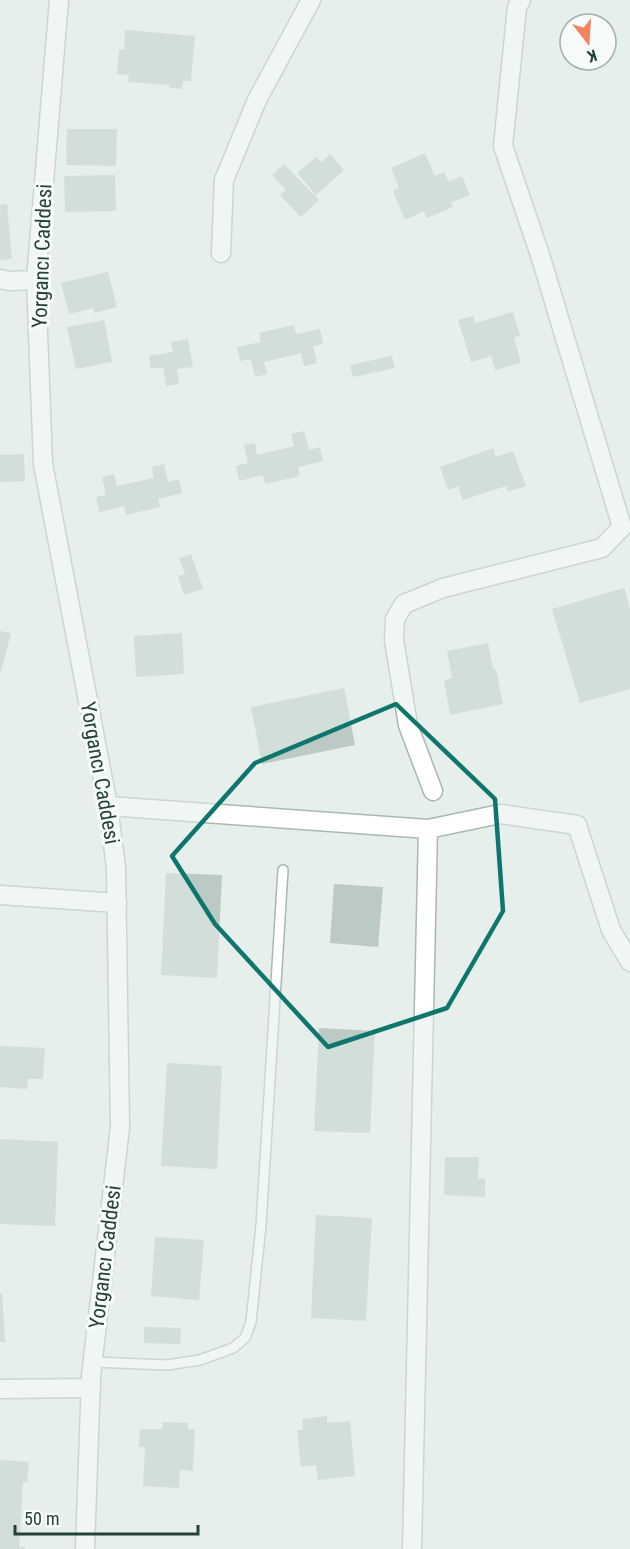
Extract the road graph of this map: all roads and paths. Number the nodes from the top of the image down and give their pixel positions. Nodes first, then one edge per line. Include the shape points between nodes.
1 (60, 0) edge
2 (311, 0) edge
3 (521, 0) edge
4 (220, 253) dead end
5 (0, 279) edge
6 (36, 280) junction
7 (626, 525) edge
8 (433, 791) dead end
9 (108, 806) junction
10 (428, 829) junction
11 (283, 870) dead end
12 (0, 895) edge
13 (117, 903) junction
14 (630, 962) edge
15 (93, 1362) junction
16 (91, 1388) junction
17 (0, 1389) edge
18 (85, 1549) edge
19 (412, 1549) edge

1 - 6 street, Yorgancı Caddesi
2 - 4 street via 257,99 224,180
3 - 7 street via 517,7 503,146
5 - 6 street
6 - 9 street, Yorgancı Caddesi via 43,464
7 - 8 street via 602,548 443,588 405,604 395,619 394,640 408,725
9 - 10 street
9 - 13 street, Yorgancı Caddesi via 117,868
10 - 14 street via 500,814 577,825 611,930
10 - 19 street
11 - 15 lane via 261,1226 251,1322 245,1338 233,1348 200,1360 167,1365
12 - 13 street
13 - 15 street, Yorgancı Caddesi via 120,1126
15 - 16 street, Yorgancı Caddesi
16 - 17 street
16 - 18 street, Yorgancı Caddesi

